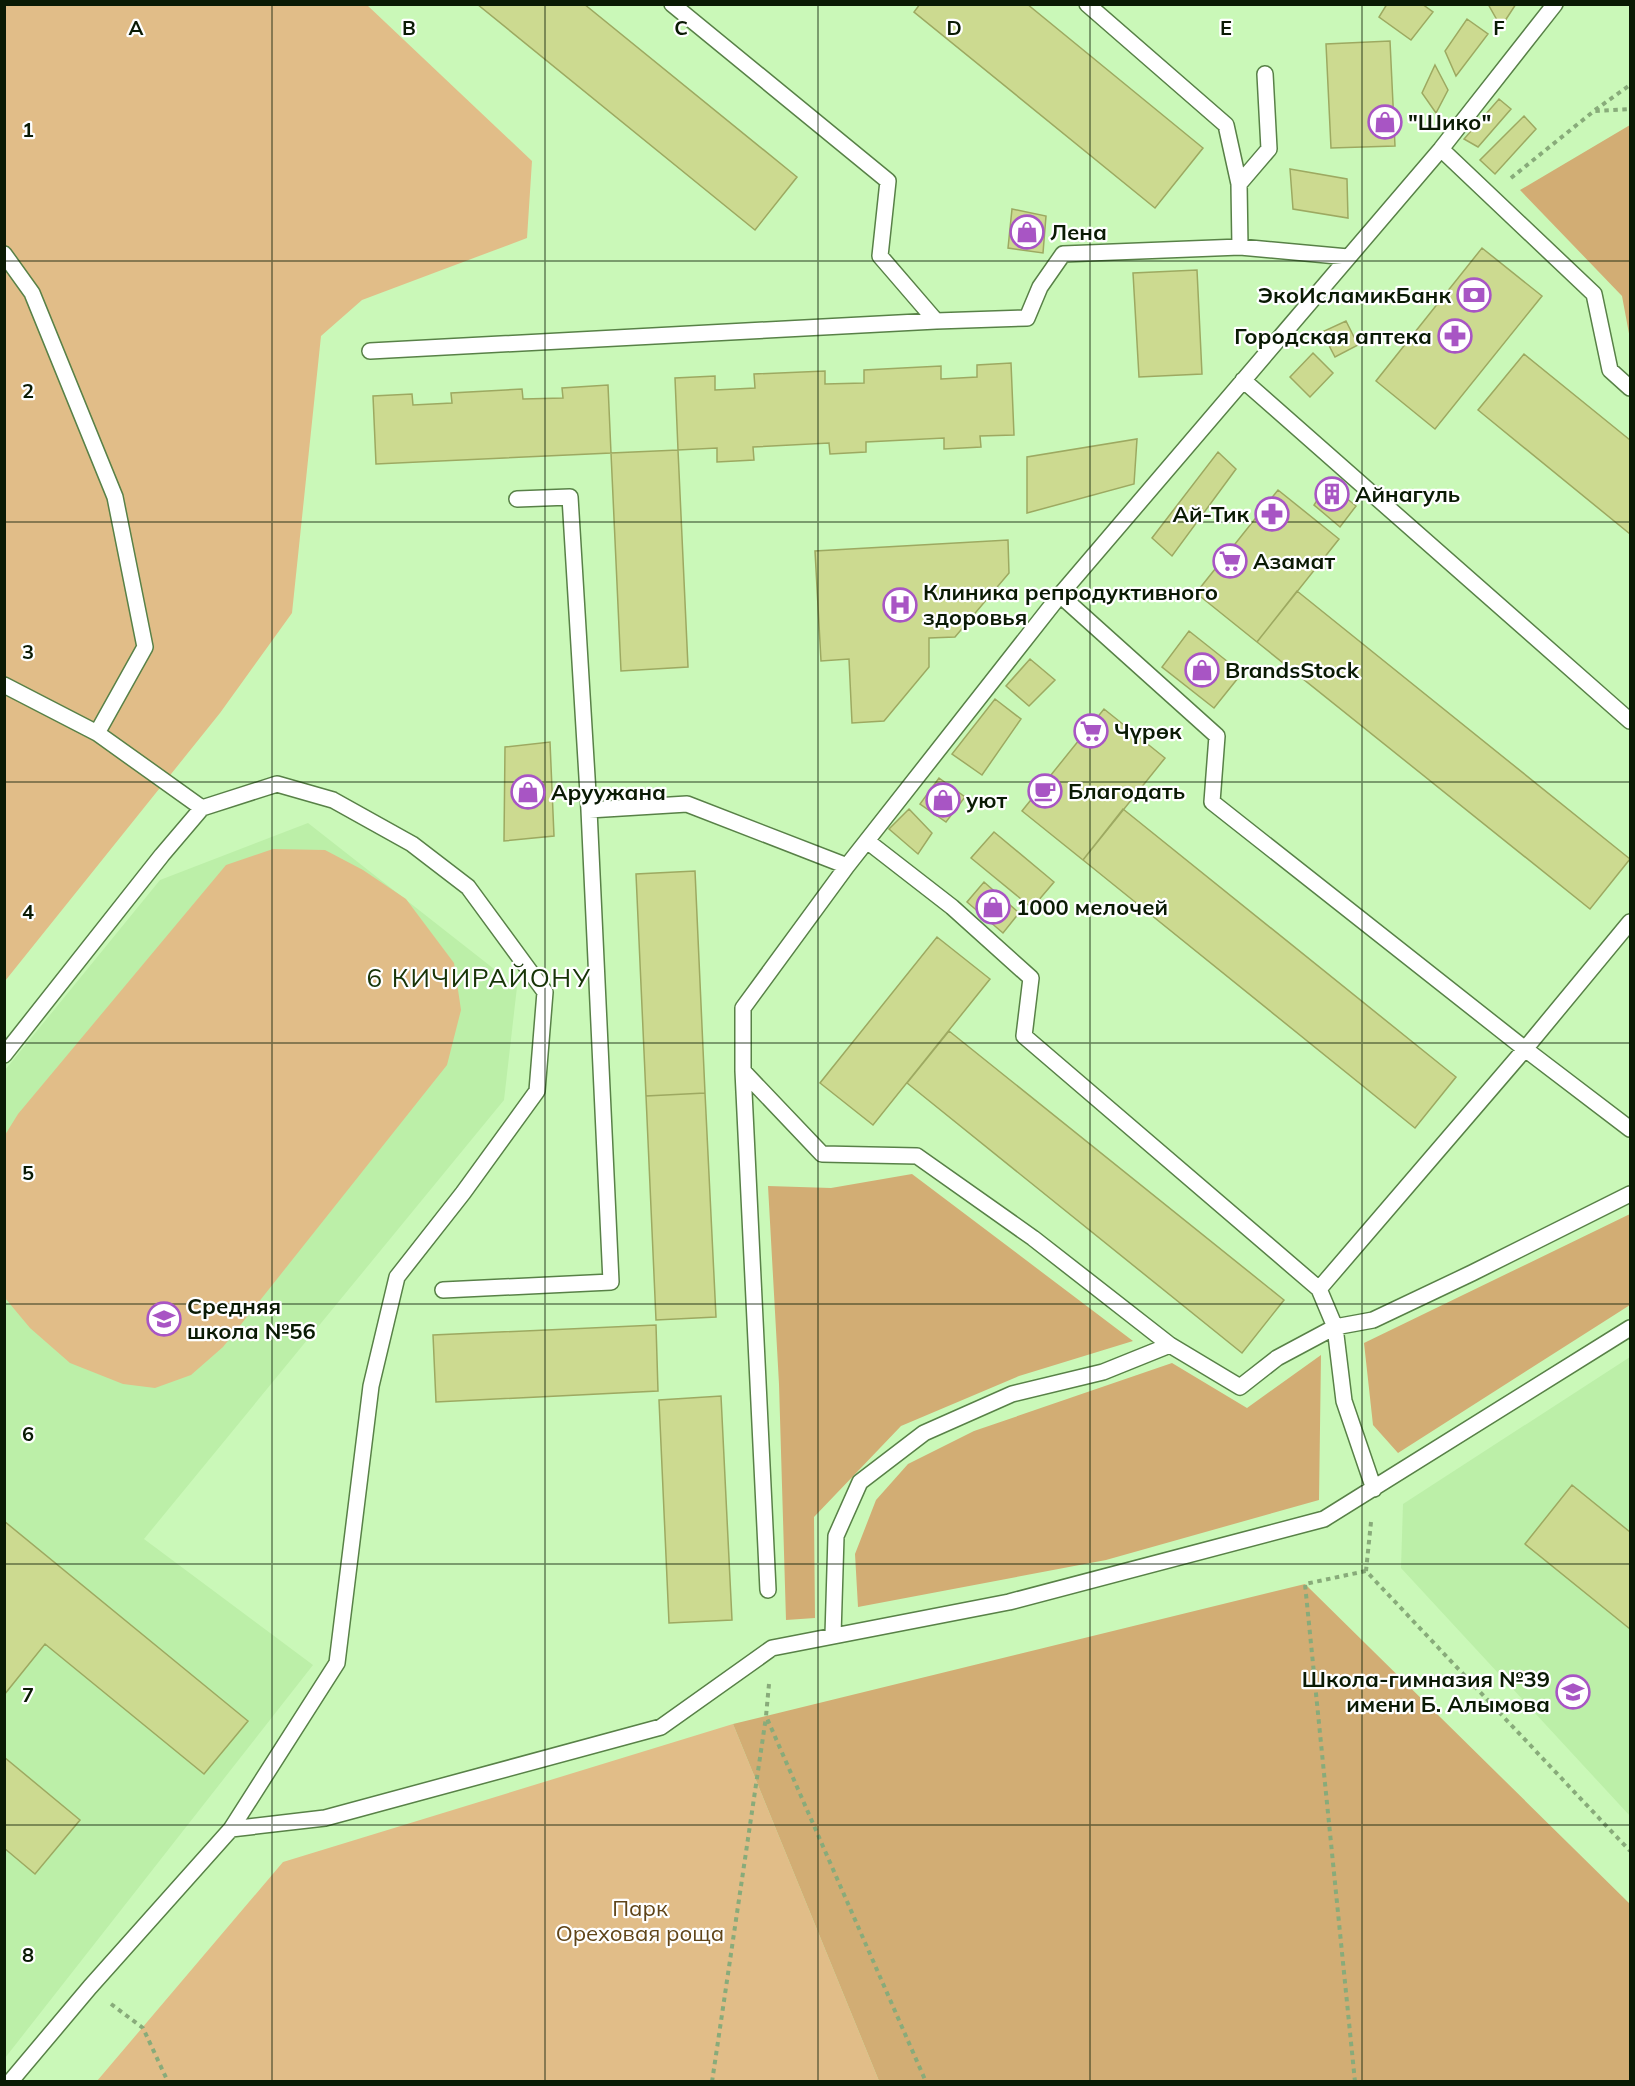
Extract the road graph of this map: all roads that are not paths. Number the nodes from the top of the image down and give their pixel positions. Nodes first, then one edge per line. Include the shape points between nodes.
1 (672, 4) edge
2 (1087, 4) edge
3 (1555, 4) edge
4 (1265, 74) dead end
5 (1441, 148) junction
6 (1239, 184) junction
7 (1240, 247) junction
8 (4, 254) edge
9 (1348, 257) junction
10 (936, 321) junction
11 (370, 351) dead end
12 (1243, 380) junction
13 (1630, 388) edge
14 (517, 499) dead end
15 (1060, 595) junction
16 (4, 685) edge
17 (1630, 721) edge
18 (97, 733) junction
19 (202, 808) junction
20 (589, 810) junction
21 (867, 841) junction
22 (848, 866) junction
23 (1630, 922) edge
24 (1525, 1049) junction
25 (4, 1055) edge
26 (743, 1071) junction
27 (1630, 1129) edge
28 (1630, 1194) edge
29 (1319, 1289) junction
30 (443, 1290) dead end
31 (1335, 1327) junction
32 (1630, 1328) edge
33 (1170, 1345) junction
34 (1374, 1489) junction
35 (768, 1590) dead end
36 (833, 1635) junction
37 (231, 1829) junction
38 (10, 2082) edge

1 - 10 lane via 888,181 880,256
2 - 6 lane via 1226,125
3 - 5 lane
4 - 6 lane via 1269,149
5 - 9 lane
5 - 13 lane via 1594,294 1610,370
6 - 7 lane
7 - 9 lane
7 - 10 lane via 1062,254 1040,286 1027,318
8 - 18 lane via 32,294 115,497 145,647
9 - 12 lane
10 - 11 lane
12 - 15 lane
12 - 17 lane
14 - 20 lane via 570,497
15 - 21 lane
15 - 24 lane via 1217,736 1212,802
16 - 18 lane
18 - 19 lane
19 - 25 lane
19 - 37 lane via 277,784 333,800 412,844 468,888 545,992 537,1091 397,1277 371,1386 337,1663
20 - 22 lane via 687,804
20 - 30 lane via 611,1282
21 - 22 lane
21 - 29 lane via 952,907 1031,978 1024,1036
22 - 26 lane via 743,1008
23 - 24 lane
24 - 27 lane
24 - 29 lane
26 - 33 lane via 822,1154 917,1156 1033,1238
26 - 35 lane
28 - 31 lane via 1373,1320
29 - 31 lane
31 - 33 lane via 1277,1358 1240,1387
31 - 34 lane via 1344,1401
32 - 34 lane
33 - 36 lane via 1103,1372 1012,1394 924,1433 860,1482 836,1536
34 - 36 lane via 1324,1519 1009,1602
36 - 37 lane via 772,1648 661,1727 325,1818
37 - 38 lane

